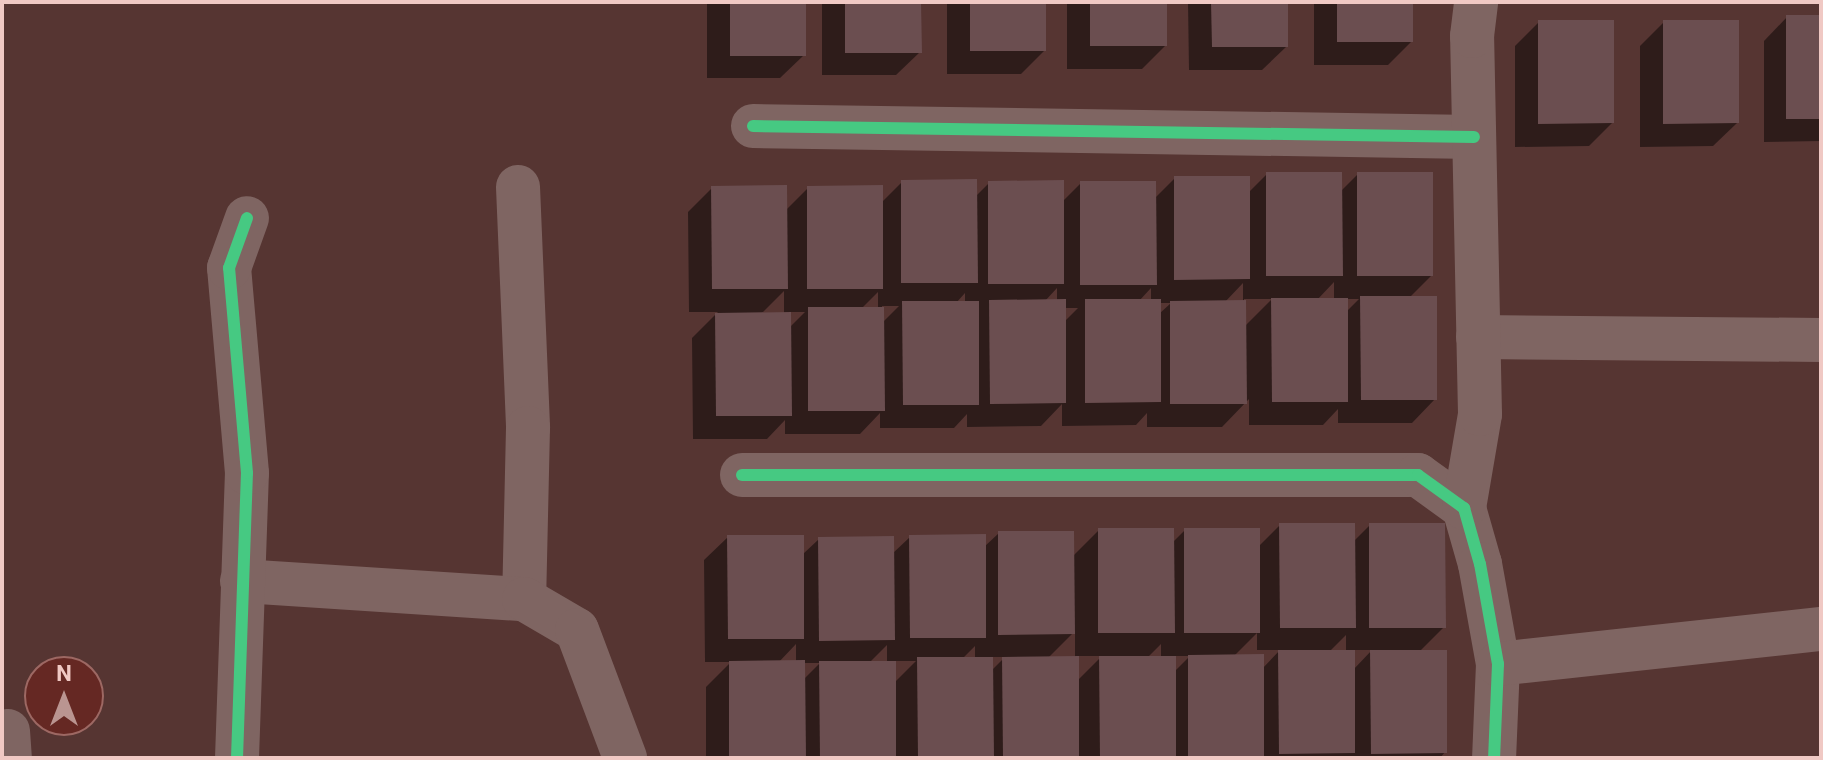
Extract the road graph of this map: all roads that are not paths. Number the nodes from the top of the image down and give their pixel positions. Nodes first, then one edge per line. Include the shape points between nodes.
1 (1476, 2) edge
2 (753, 126) dead end
3 (1474, 137) junction
4 (518, 187) dead end
5 (247, 218) dead end
6 (1478, 337) junction
7 (1821, 340) edge
8 (742, 475) dead end
9 (1464, 508) junction
10 (242, 581) junction
11 (524, 599) junction
12 (1821, 629) edge
13 (1498, 664) junction
14 (237, 758) edge
15 (625, 758) edge
16 (1494, 758) edge

1 - 3 street
2 - 3 street
3 - 6 street
4 - 11 street via 528,428
5 - 10 street via 229,268 247,473
6 - 7 street
6 - 9 street via 1480,414
8 - 9 street via 1418,475
9 - 13 street
10 - 11 street
10 - 14 street
11 - 15 street via 577,630
12 - 13 street
13 - 16 street

